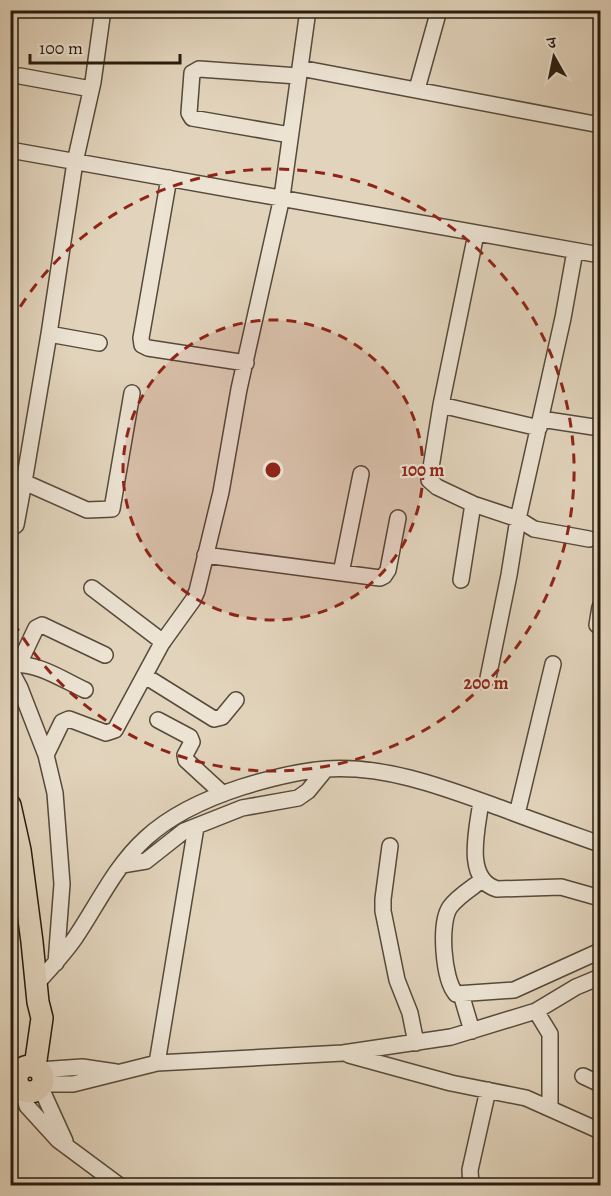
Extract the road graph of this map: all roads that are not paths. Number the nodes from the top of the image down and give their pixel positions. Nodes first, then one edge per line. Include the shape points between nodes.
1 (104, 10) edge
2 (309, 10) edge
3 (439, 10) edge
4 (299, 72) junction
5 (20, 76) dead end
6 (91, 88) junction
7 (417, 89) junction
8 (600, 125) edge
9 (290, 135) junction
10 (10, 150) edge
11 (75, 162) junction
12 (169, 178) junction
13 (282, 197) junction
14 (476, 234) junction
15 (575, 251) junction
16 (600, 255) edge
17 (49, 334) junction
18 (99, 344) dead end
19 (246, 363) junction
20 (132, 393) dead end
21 (441, 405) junction
22 (540, 424) junction
23 (600, 428) edge
24 (361, 474) dead end
25 (24, 483) junction
26 (473, 504) junction
27 (398, 518) dead end
28 (518, 519) junction
29 (10, 529) edge
30 (589, 539) dead end
31 (205, 555) junction
32 (341, 573) junction
33 (461, 580) dead end
34 (92, 588) dead end
35 (600, 607) edge
36 (597, 625) dead end
37 (163, 642) junction
38 (105, 655) dead end
39 (553, 664) dead end
40 (13, 666) edge
41 (145, 676) junction
42 (488, 678) dead end
43 (85, 690) dead end
44 (236, 700) dead end
45 (158, 720) dead end
46 (46, 755) junction
47 (326, 769) junction
48 (223, 794) junction
49 (481, 801) junction
50 (10, 805) edge
51 (517, 814) junction
52 (196, 827) junction
53 (600, 844) edge
54 (390, 846) dead end
55 (122, 865) junction
56 (482, 880) junction
57 (600, 898) edge
58 (600, 951) edge
59 (56, 963) junction
60 (600, 977) edge
61 (37, 993) junction
62 (461, 994) junction
63 (536, 1011) junction
64 (472, 1031) junction
65 (416, 1043) junction
66 (344, 1053) junction
67 (157, 1063) junction
68 (583, 1076) dead end
69 (28, 1079) edge
70 (600, 1084) edge
71 (489, 1090) junction
72 (550, 1108) junction
73 (600, 1131) edge
74 (120, 1185) edge
75 (471, 1185) edge

1 - 6 street
2 - 4 street
3 - 7 street
4 - 7 street
4 - 9 street
4 - 9 street via 199,69 192,73 192,118
5 - 6 street
6 - 11 street
7 - 8 street
9 - 13 street
10 - 11 street
11 - 12 street
11 - 17 street
12 - 13 street
12 - 19 street via 142,345
13 - 14 street
13 - 19 street
14 - 15 street
14 - 21 street
15 - 16 street
15 - 22 street
17 - 18 street
17 - 25 street
19 - 31 street
20 - 25 street via 112,509 87,510
21 - 22 street
21 - 26 street via 429,480
22 - 23 street
22 - 28 street
24 - 32 street
25 - 29 street via 16,525
26 - 28 street
26 - 33 street
27 - 32 street via 384,576 376,579
28 - 30 street via 538,530
28 - 42 street
31 - 32 street
31 - 37 street via 193,600
34 - 37 street
35 - 36 street
37 - 41 street
38 - 40 street via 42,625 36,628
39 - 51 street
40 - 43 street via 33,667
40 - 46 street
41 - 44 street via 214,719 222,717
41 - 46 street via 115,730 106,733 65,720
45 - 48 street via 190,737 186,760
46 - 59 street via 55,794 62,884
47 - 48 street via 259,782
47 - 49 street via 384,772
47 - 52 street via 308,792 298,798 242,808
48 - 55 street via 160,826
49 - 51 street
49 - 56 street via 475,862
50 - 61 highway via 20,850
51 - 53 street
52 - 55 street via 184,831 146,861
52 - 67 street
54 - 65 street via 383,911 397,980
55 - 59 street
56 - 57 street via 497,889 561,887
56 - 62 street via 453,904 445,920 448,979 456,994
58 - 62 street via 514,990
59 - 61 street
60 - 63 street
61 - 69 highway via 30,1022
62 - 64 street
63 - 64 street
63 - 72 street via 550,1034
64 - 65 street
65 - 66 street
66 - 67 street
66 - 71 street
67 - 69 street via 119,1073 90,1067
68 - 70 street
69 - 74 street via 68,1146
71 - 72 street
71 - 75 street via 470,1170
72 - 73 street

